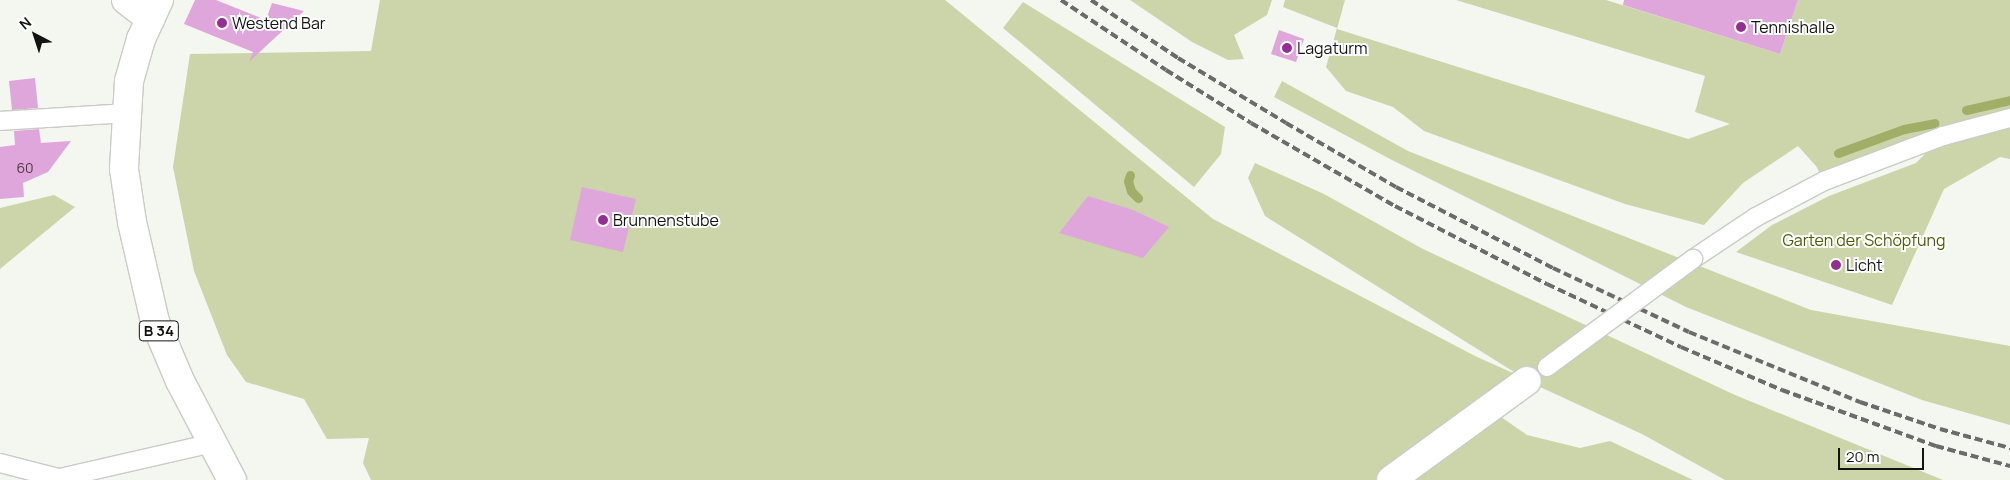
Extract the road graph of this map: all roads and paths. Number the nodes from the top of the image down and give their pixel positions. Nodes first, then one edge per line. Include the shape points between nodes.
1 (126, 0) edge
2 (154, 10) edge
3 (127, 113) junction
4 (2010, 118) edge
5 (0, 121) edge
6 (1537, 374) joint
7 (213, 443) junction
8 (0, 463) edge
9 (56, 479) edge
10 (232, 480) edge
11 (1391, 480) edge

1 - 2 main road
2 - 3 main road, B 34 via 129,81
3 - 5 lane
3 - 7 main road, B 34 via 124,170 143,277 159,330 180,380
4 - 6 lane, bridge via 1943,136 1824,181 1756,217 1693,259
6 - 11 main road
7 - 9 lane
7 - 10 main road, B 34
8 - 9 lane

